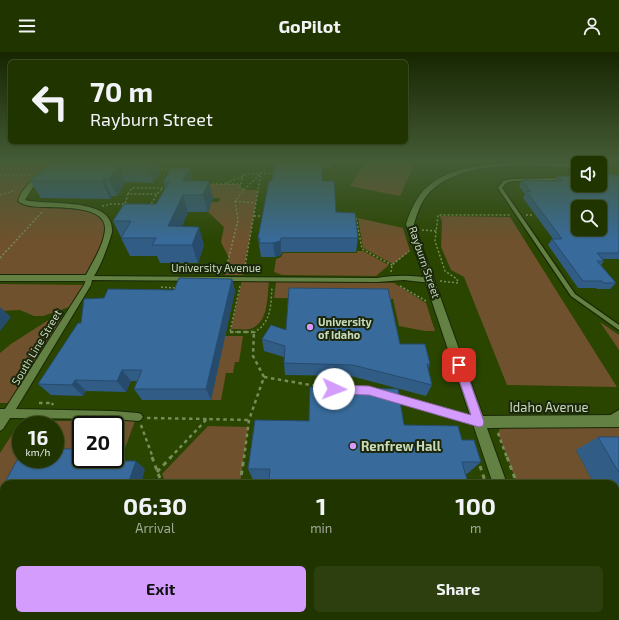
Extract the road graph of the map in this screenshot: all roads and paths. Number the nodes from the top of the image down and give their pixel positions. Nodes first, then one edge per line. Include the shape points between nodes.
1 (21, 190) edge
2 (27, 190) edge
3 (131, 190) edge
4 (162, 190) edge
5 (244, 190) edge
6 (258, 190) edge
7 (430, 190) edge
8 (501, 190) edge
9 (128, 194) junction
10 (158, 194) junction
11 (0, 195) edge
12 (235, 201) junction
13 (256, 203) junction
14 (125, 204) junction
15 (49, 206) junction
16 (100, 206) dead end
17 (121, 210) edge
18 (147, 211) edge
19 (518, 215) junction
20 (533, 215) dead end
21 (254, 216) junction
22 (269, 216) edge
23 (348, 217) edge
24 (0, 258) edge
25 (392, 265) dead end
26 (243, 277) junction
27 (0, 278) edge
28 (89, 278) junction
29 (224, 278) junction
30 (273, 278) junction
31 (392, 278) junction
32 (431, 281) junction
33 (428, 302) dead end
34 (619, 328) edge
35 (254, 332) junction
36 (264, 378) junction
37 (334, 389) edge
38 (383, 394) edge
39 (5, 413) edge
40 (619, 414) edge
41 (138, 417) junction
42 (207, 419) junction
43 (249, 420) junction
44 (606, 421) junction
45 (619, 421) edge
46 (479, 422) junction
47 (0, 426) edge
48 (479, 464) edge
49 (157, 472) junction
50 (160, 480) edge
51 (241, 480) edge
52 (485, 480) edge
53 (499, 480) edge

1 - 11 path
2 - 15 street via 21,196 21,201
3 - 9 path
4 - 10 path
5 - 12 path
6 - 13 path
7 - 32 street, Rayburn Street via 416,206 410,224
8 - 19 lane
9 - 10 path
9 - 14 path
10 - 18 path
12 - 13 path
12 - 29 path via 238,220
13 - 21 path
14 - 16 path
14 - 17 path
15 - 24 path
15 - 28 street via 95,210 106,218 109,227 105,242
19 - 20 path
19 - 32 path via 438,214 435,242 445,271 457,279 458,283
19 - 34 lane via 573,295
21 - 22 path
21 - 26 path
23 - 25 path via 356,217 362,249
26 - 29 street, University Avenue
26 - 30 street, University Avenue
26 - 35 path via 230,332
27 - 28 street, University Avenue
28 - 29 street, University Avenue
28 - 39 street, South Line Street via 88,285
30 - 31 street, University Avenue
30 - 35 path via 270,312 266,324
31 - 32 street, University Avenue
31 - 33 path via 393,282
32 - 46 street, Rayburn Street
35 - 36 path via 252,351 255,363
36 - 37 path
36 - 43 path
38 - 46 lane
39 - 41 street
39 - 47 street, South Line Street
40 - 44 lane
41 - 42 path
41 - 49 path
42 - 43 path
42 - 49 path
43 - 51 path
44 - 45 street, Idaho Avenue
44 - 46 street, Idaho Avenue
46 - 53 street, Rayburn Street
48 - 52 path
49 - 50 path

